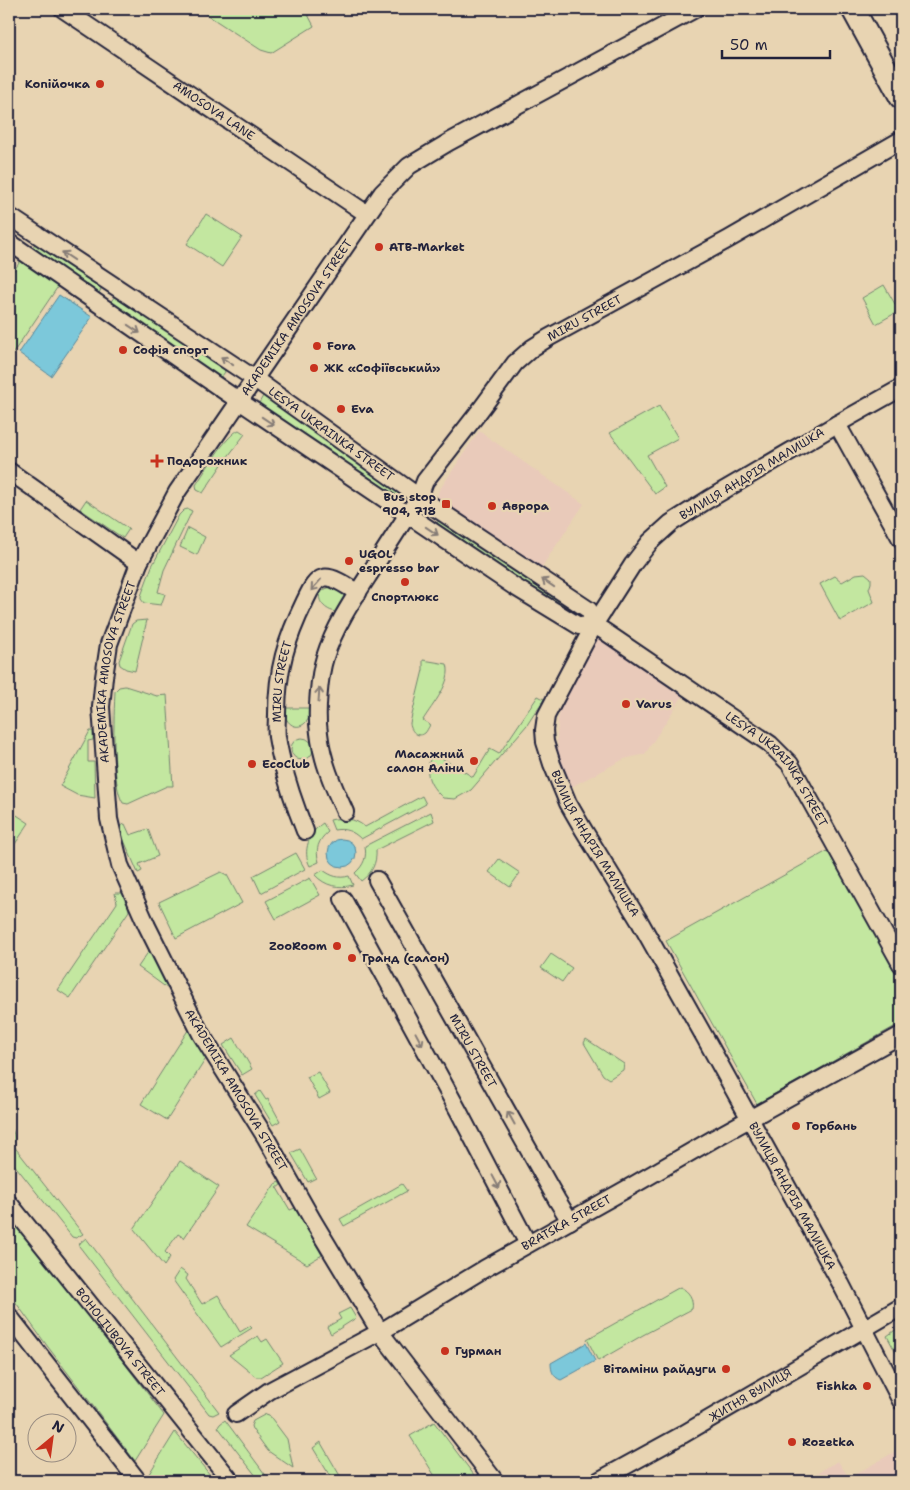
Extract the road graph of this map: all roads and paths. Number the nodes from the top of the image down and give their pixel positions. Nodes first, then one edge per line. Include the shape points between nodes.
1 (63, 9) edge
2 (695, 9) edge
3 (853, 9) edge
4 (901, 97) edge
5 (901, 140) edge
6 (366, 214) junction
7 (9, 216) edge
8 (9, 242) edge
9 (108, 283) junction
10 (94, 302) junction
11 (255, 380) junction
12 (901, 388) edge
13 (240, 401) junction
14 (837, 424) junction
15 (9, 471) edge
16 (419, 497) junction
17 (408, 514) junction
18 (901, 539) edge
19 (139, 563) junction
20 (358, 592) junction
21 (594, 625) junction
22 (345, 812) dead end
23 (305, 831) dead end
24 (377, 880) dead end
25 (343, 899) dead end
26 (901, 964) edge
27 (901, 1035) edge
28 (750, 1118) junction
29 (9, 1203) edge
30 (570, 1220) junction
31 (528, 1244) junction
32 (901, 1307) edge
33 (9, 1316) edge
34 (864, 1329) junction
35 (380, 1332) junction
36 (901, 1400) edge
37 (236, 1414) dead end
38 (138, 1481) edge
39 (231, 1481) edge
40 (495, 1481) edge
41 (598, 1481) edge

1 - 6 street, AMOSOVA LANE
2 - 6 street, AKADEMIKA AMOSOVA STREET via 409,166
3 - 4 street
5 - 16 street, MIRU STREET via 532,348 515,363 424,481
6 - 11 street, AKADEMIKA AMOSOVA STREET
9 -> 7 street, LESYA UKRAINKA STREET
8 - 10 street, LESYA UKRAINKA STREET
9 - 10 street via 105,296
11 -> 9 street, LESYA UKRAINKA STREET
10 -> 13 street, LESYA UKRAINKA STREET
11 - 13 street, AKADEMIKA AMOSOVA STREET
11 - 16 street, LESYA UKRAINKA STREET
12 - 14 street, ВУЛИЦЯ АНДРІЯ МАЛИШКА
13 -> 17 street, LESYA UKRAINKA STREET
13 - 19 street, AKADEMIKA AMOSOVA STREET via 177,492
14 - 18 street
14 - 21 street, ВУЛИЦЯ АНДРІЯ МАЛИШКА via 671,523 633,564
15 - 19 street
16 - 17 street, MIRU STREET
21 -> 16 street, LESYA UKRAINKA STREET via 589,610
17 - 20 street, MIRU STREET
17 -> 21 street, LESYA UKRAINKA STREET via 579,626
19 - 35 street, AKADEMIKA AMOSOVA STREET via 109,644 101,706 109,819 120,864 200,1034 266,1138
22 -> 20 street, MIRU STREET via 323,755 318,731 319,692 324,658
20 -> 23 street, MIRU STREET via 330,578 316,582 297,618 281,664 277,735 283,766
21 - 26 street, LESYA UKRAINKA STREET via 770,744 790,764
21 - 28 street, ВУЛИЦЯ АНДРІЯ МАЛИШКА via 546,716 545,742 579,823 640,922
30 -> 24 street, MIRU STREET
25 -> 31 street
27 - 28 street, BRATSKA STREET
28 - 30 street, BRATSKA STREET
28 - 34 street, ВУЛИЦЯ АНДРІЯ МАЛИШКА
29 - 39 street, BOHOLIUBOVA STREET
30 - 31 street, BRATSKA STREET
31 - 35 street, BRATSKA STREET
32 - 34 street, ЖИТНЯ ВУЛИЦЯ
33 - 38 street
34 - 36 street, ВУЛИЦЯ АНДРІЯ МАЛИШКА
34 - 41 street, ЖИТНЯ ВУЛИЦЯ
35 - 37 street, BRATSKA STREET via 269,1391
35 - 40 street, AKADEMIKA AMOSOVA STREET

